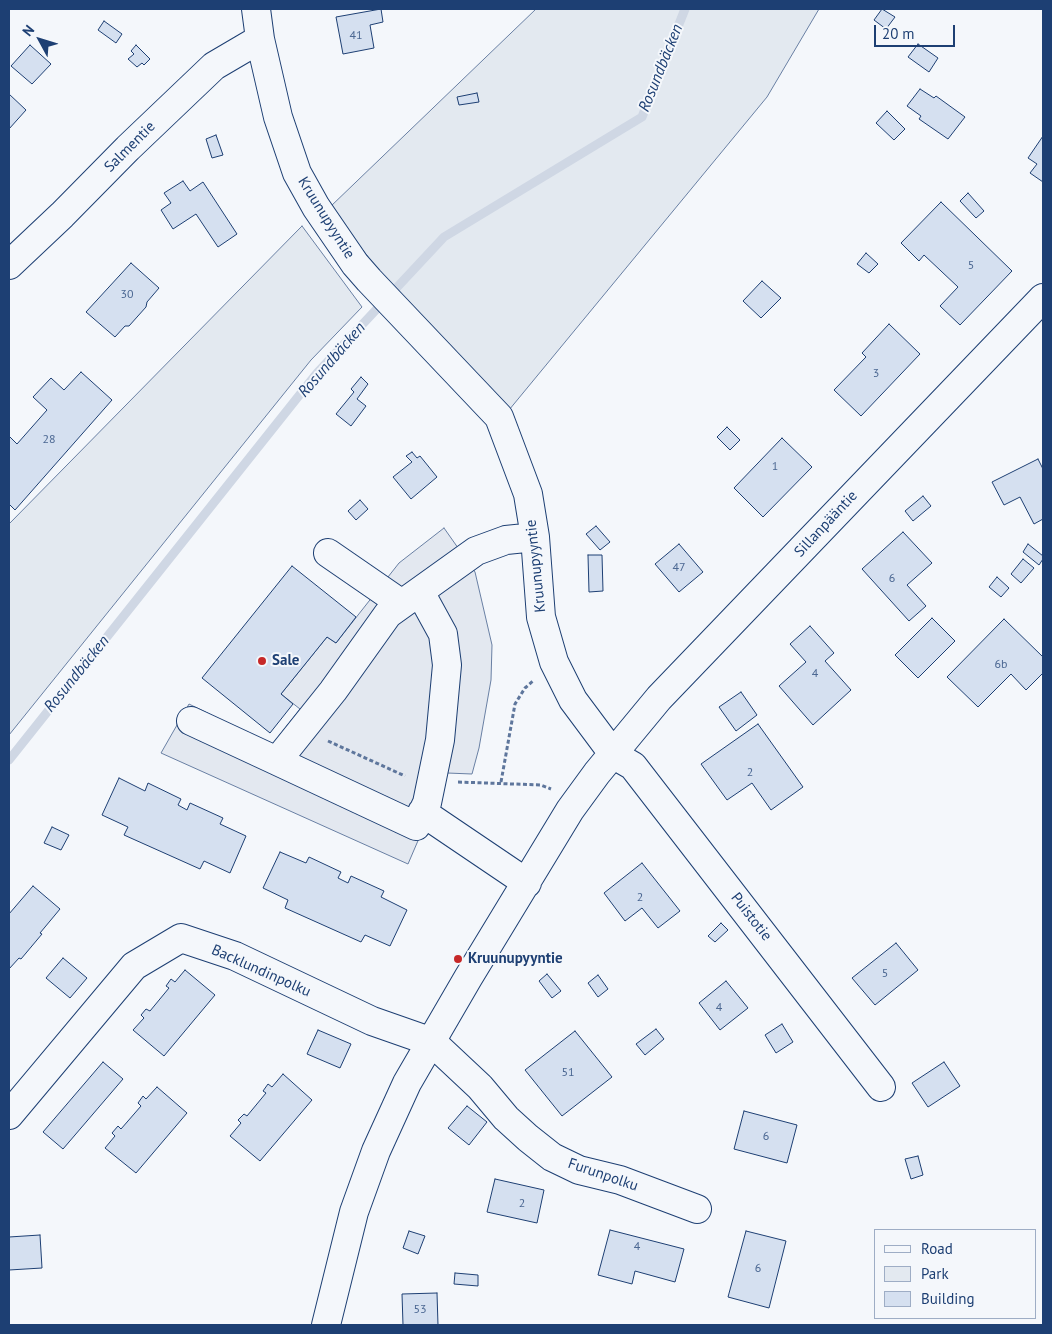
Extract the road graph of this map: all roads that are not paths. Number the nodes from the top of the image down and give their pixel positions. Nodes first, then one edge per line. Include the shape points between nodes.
1 (256, 9) edge
2 (260, 39) junction
3 (9, 265) edge
4 (1043, 298) edge
5 (535, 537) junction
6 (328, 553) dead end
7 (411, 598) junction
8 (191, 721) dead end
9 (614, 755) junction
10 (277, 761) junction
11 (422, 812) junction
12 (527, 883) junction
13 (432, 1042) junction
14 (881, 1087) dead end
15 (9, 1115) edge
16 (697, 1209) dead end
17 (326, 1325) edge

1 - 2 street, Kruunupyyntie
2 - 3 street, Salmentie via 214,66
2 - 5 street, Kruunupyyntie via 278,117 297,173 355,264 499,417 528,494
4 - 9 street, Sillanpääntie via 658,698
5 - 7 street via 506,540 476,551
5 - 9 street, Kruunupyyntie via 541,617 554,662 573,700
6 - 7 street
7 - 10 street via 388,614 333,691
7 - 11 street via 443,634 447,665 440,740 427,803
8 - 10 street
9 - 12 street via 570,810
9 - 14 street, Puistotie via 632,766
10 - 11 street via 416,826
11 - 12 street
12 - 13 street
13 - 15 street, Backlundinpolku via 372,1021 236,956 181,938 134,966
13 - 16 street, Furunpolku via 480,1087 506,1118 552,1157 579,1170 620,1180
13 - 17 street via 407,1082 376,1151 354,1212

